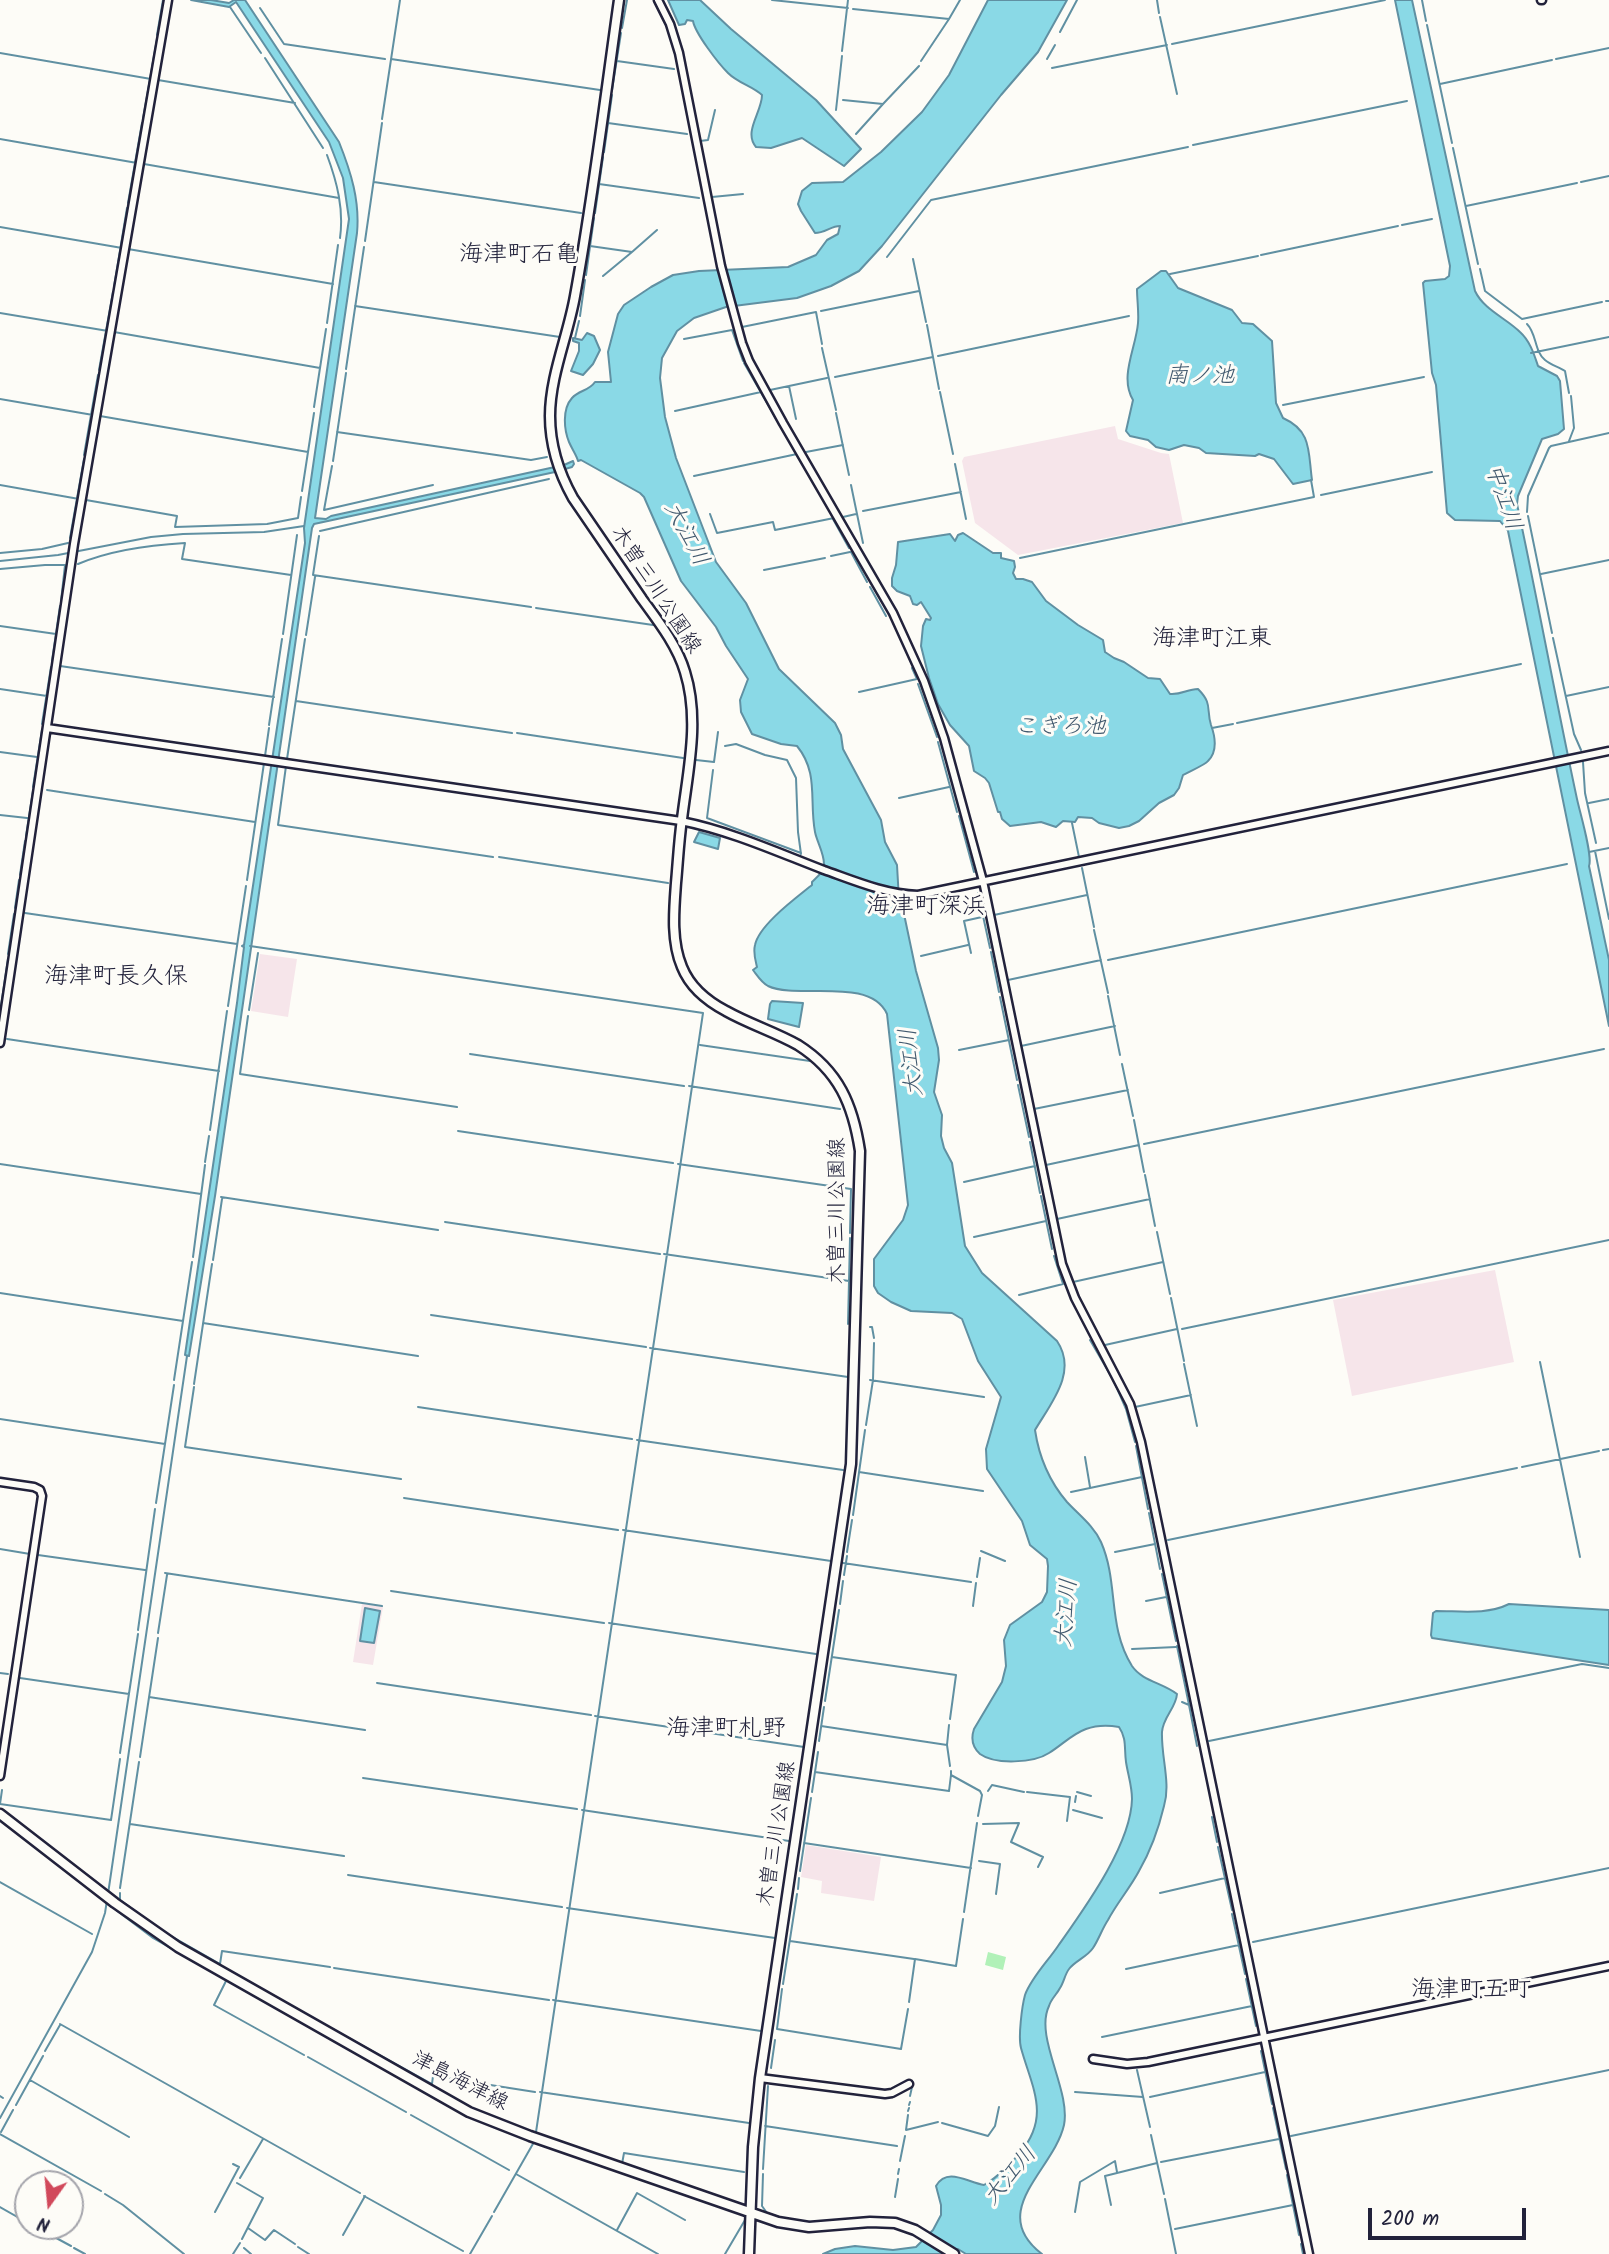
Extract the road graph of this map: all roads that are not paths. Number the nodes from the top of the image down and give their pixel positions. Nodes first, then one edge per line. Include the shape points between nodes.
1 (168, 0) edge
2 (619, 0) edge
3 (658, 0) edge
4 (47, 727) junction
5 (1609, 751) edge
6 (681, 821) junction
7 (983, 881) junction
8 (0, 1044) edge
9 (0, 1482) edge
10 (0, 1776) edge
11 (0, 1814) edge
12 (1609, 1966) edge
13 (1264, 2038) junction
14 (1094, 2059) dead end
15 (760, 2078) junction
16 (909, 2084) dead end
17 (750, 2213) junction
18 (749, 2254) edge
19 (954, 2254) edge
20 (1309, 2254) edge

1 - 4 street via 73,546
2 - 6 main road, 木曽三川公園線 via 575,297 552,394 551,432 559,468 573,498 663,628 685,672 693,723
3 - 7 street via 679,53 721,266 749,361 908,643 944,737
4 - 6 street
4 - 8 street
5 - 7 street
6 - 7 street via 718,829 901,894 927,894
6 - 15 main road, 木曽三川公園線 via 674,921 682,969 711,1002 797,1045 828,1070 849,1103 860,1151 851,1464
7 - 13 street via 1062,1264 1130,1404 1142,1442
9 - 10 street via 34,1487 42,1496
11 - 17 main road, 津島海津線 via 178,1947 469,2112
12 - 13 street
13 - 14 street via 1140,2063
13 - 20 street
15 - 16 street via 884,2095
15 - 17 main road, 木曽三川公園線
17 - 18 main road, 木曽三川公園線
17 - 19 main road, 津島海津線 via 809,2227 889,2222 911,2228

